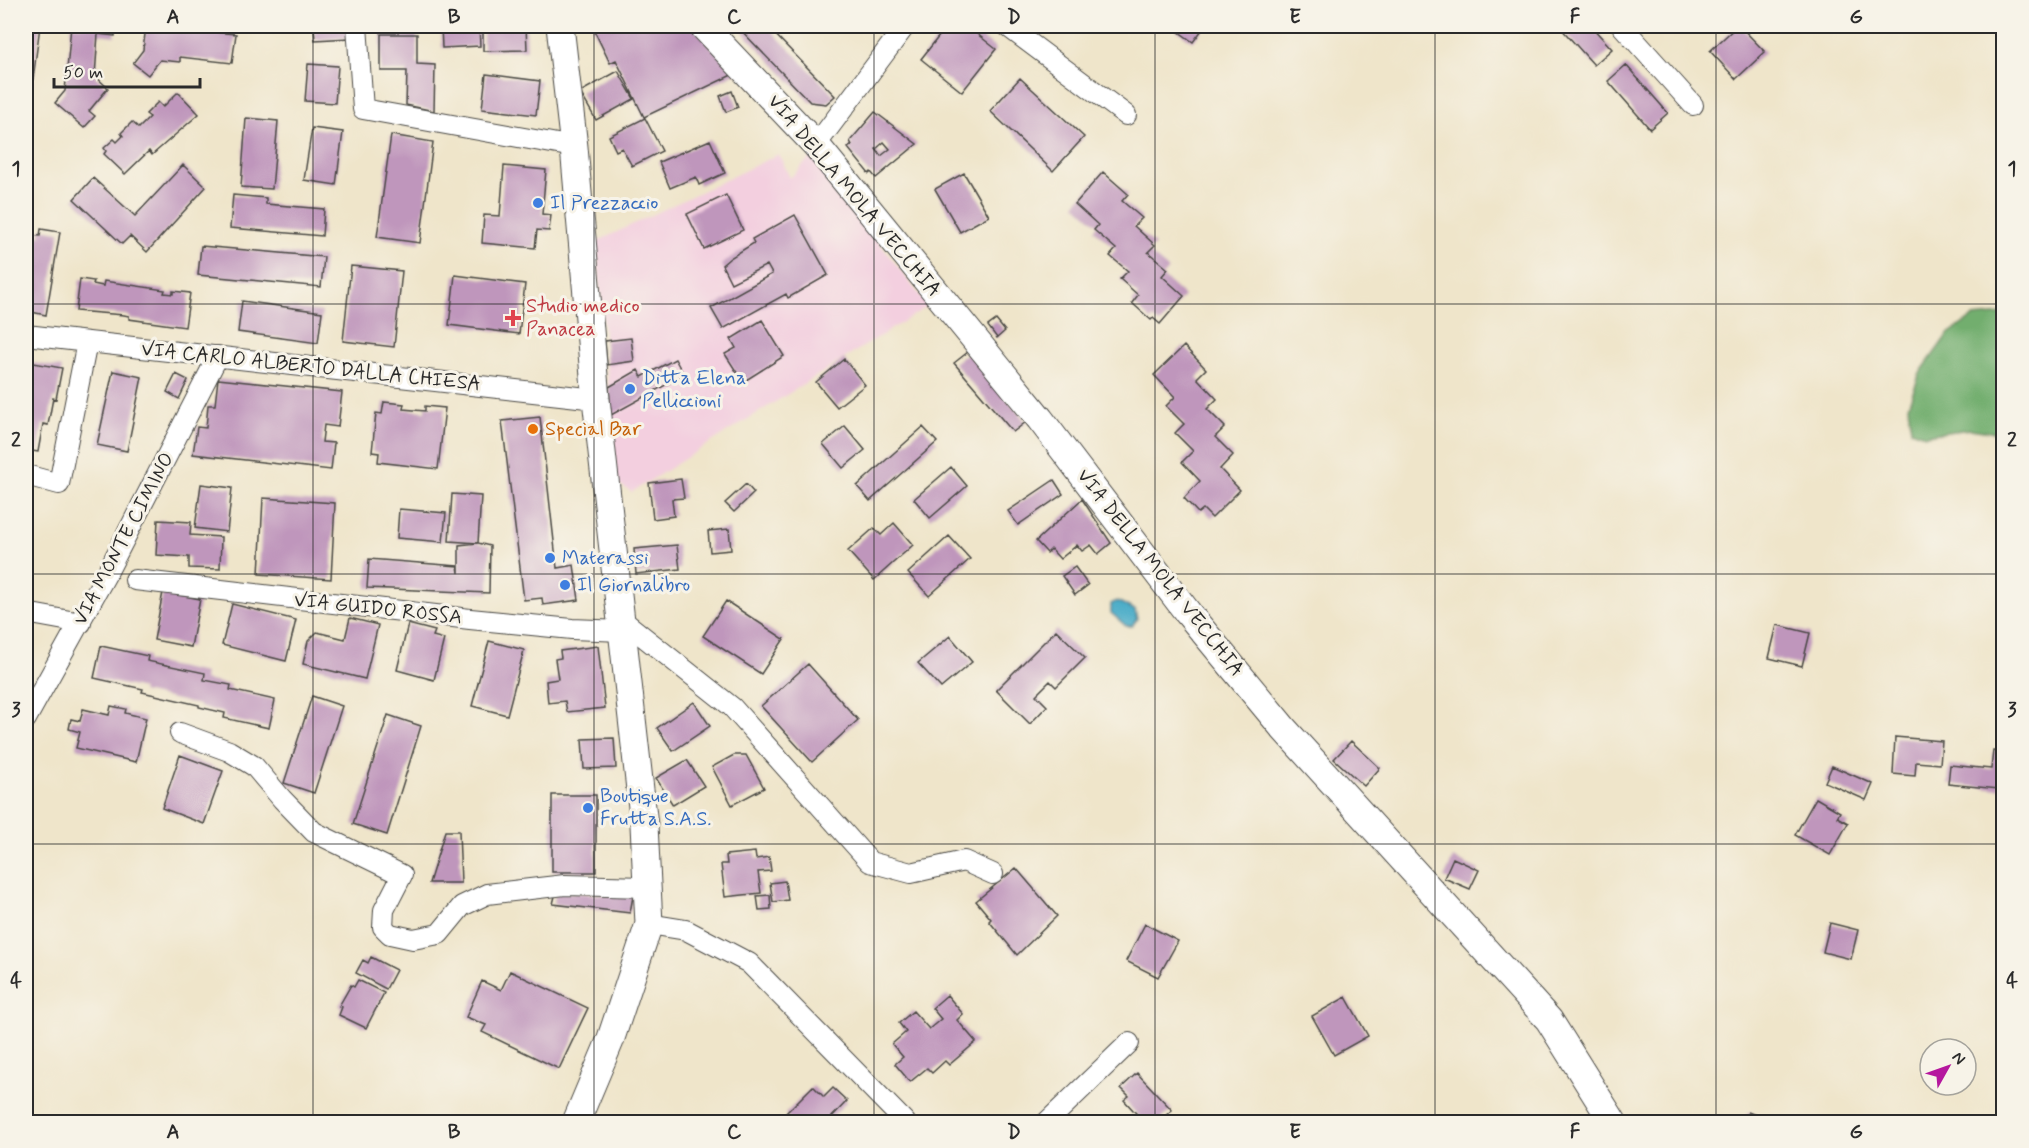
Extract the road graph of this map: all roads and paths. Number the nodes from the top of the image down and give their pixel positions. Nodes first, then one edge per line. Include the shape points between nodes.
1 (357, 26) edge
2 (560, 26) edge
3 (703, 26) edge
4 (904, 26) edge
5 (1007, 26) edge
6 (1622, 26) edge
7 (1693, 105) dead end
8 (1126, 115) dead end
9 (816, 145) junction
10 (574, 147) junction
11 (26, 335) edge
12 (87, 342) junction
13 (218, 356) junction
14 (596, 399) junction
15 (26, 475) edge
16 (135, 580) dead end
17 (26, 613) edge
18 (81, 623) junction
19 (622, 625) junction
20 (26, 719) edge
21 (180, 733) dead end
22 (993, 874) dead end
23 (647, 887) junction
24 (649, 924) junction
25 (1129, 1043) dead end
26 (576, 1122) edge
27 (905, 1122) edge
28 (1047, 1122) edge
29 (1613, 1122) edge

1 - 10 street via 363,109
2 - 10 street
3 - 9 street, VIA DELLA MOLA VECCHIA
4 - 9 street
5 - 8 street
6 - 7 street
9 - 29 street, VIA DELLA MOLA VECCHIA via 1040,419 1188,613 1277,720 1549,1020
10 - 14 street
11 - 12 street, VIA CARLO ALBERTO DALLA CHIESA
12 - 13 street, VIA CARLO ALBERTO DALLA CHIESA
12 - 15 street via 59,484
13 - 14 street, VIA CARLO ALBERTO DALLA CHIESA
13 - 18 street, VIA MONTE CIMINO
14 - 19 street
16 - 19 street, VIA GUIDO ROSSA via 572,629
17 - 18 street
18 - 20 street, VIA MONTE CIMINO
19 - 22 street via 732,707 870,862 911,873 964,861
19 - 23 street
21 - 23 street via 229,751 254,766 314,832 402,875 384,910 383,927 390,934 412,939 439,934 462,906 487,894 565,885
23 - 24 street
24 - 26 street via 610,1041
24 - 27 street via 686,930 749,963
25 - 28 street

